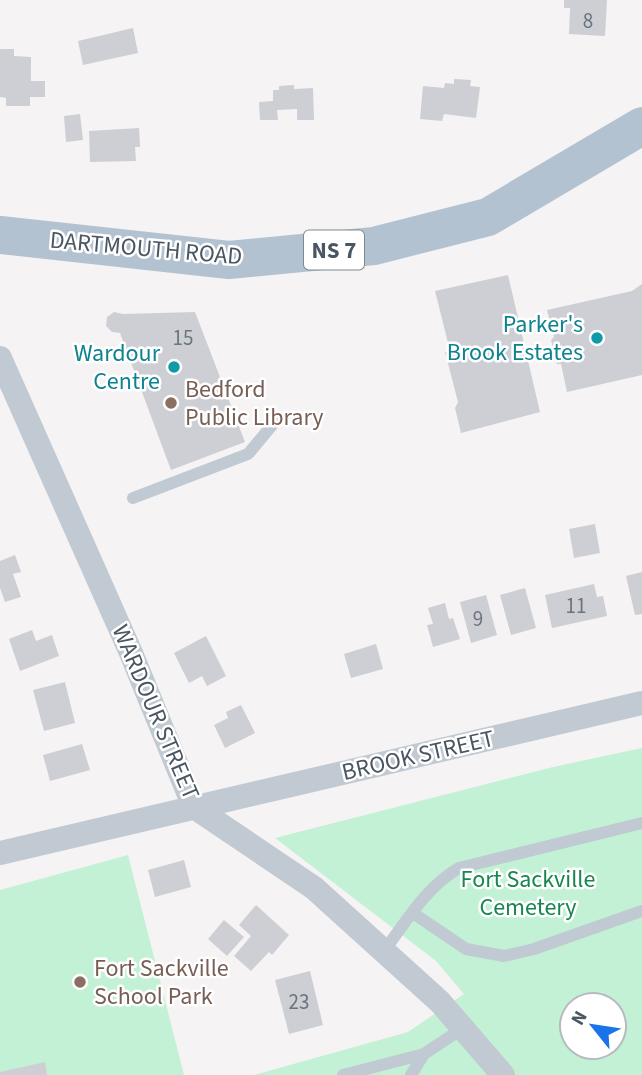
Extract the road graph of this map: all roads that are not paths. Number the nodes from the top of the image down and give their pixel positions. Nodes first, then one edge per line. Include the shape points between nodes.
1 (642, 126) edge
2 (0, 235) edge
3 (0, 358) edge
4 (274, 423) dead end
5 (133, 498) dead end
6 (642, 704) edge
7 (194, 807) junction
8 (642, 823) edge
9 (0, 853) edge
10 (642, 911) edge
11 (413, 913) junction
12 (384, 951) junction
13 (463, 1028) junction
14 (424, 1054) junction
15 (343, 1075) edge
16 (411, 1075) edge
17 (503, 1075) edge

1 - 2 main road, DARTMOUTH ROAD / NS 7 via 488,217 374,246 229,260
3 - 7 street, WARDOUR STREET
4 - 5 lane via 248,454
6 - 7 street, BROOK STREET
7 - 9 street, BROOK STREET
7 - 12 street, WARDOUR STREET via 314,888
8 - 11 lane via 459,868 445,876
10 - 11 lane via 504,956 466,949
11 - 12 lane
12 - 13 street, WARDOUR STREET
13 - 14 lane
13 - 17 street, WARDOUR STREET
14 - 15 lane
14 - 16 lane

